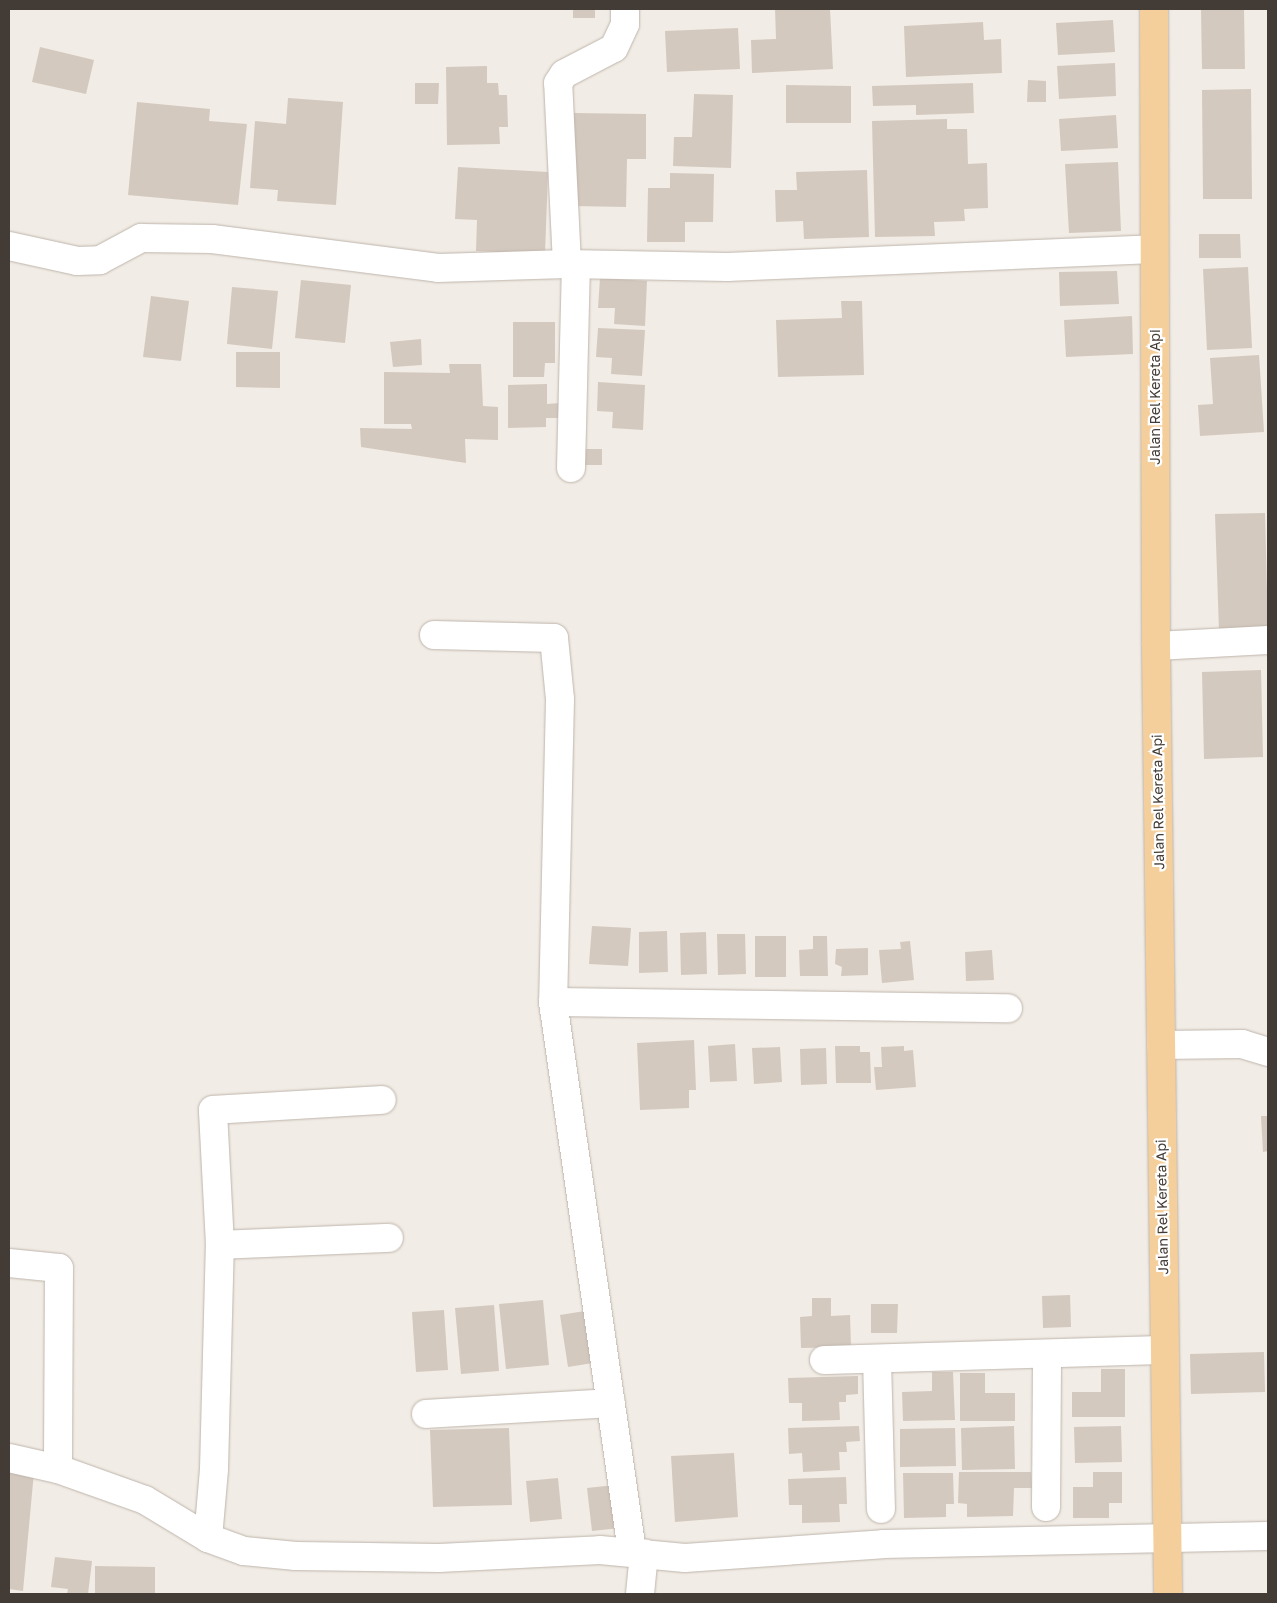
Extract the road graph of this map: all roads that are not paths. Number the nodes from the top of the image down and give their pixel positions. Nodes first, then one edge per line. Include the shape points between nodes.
1 (625, 9) edge
2 (1154, 9) edge
3 (9, 246) edge
4 (1154, 249) junction
5 (571, 265) junction
6 (571, 468) dead end
7 (434, 635) dead end
8 (1268, 640) edge
9 (1156, 646) junction
10 (553, 1002) junction
11 (1008, 1008) dead end
12 (1161, 1045) junction
13 (1268, 1052) edge
14 (382, 1100) dead end
15 (389, 1238) dead end
16 (220, 1245) junction
17 (9, 1263) edge
18 (1164, 1350) junction
19 (1047, 1354) junction
20 (877, 1359) junction
21 (824, 1360) dead end
22 (611, 1403) junction
23 (426, 1414) dead end
24 (9, 1458) edge
25 (58, 1469) junction
26 (1046, 1507) dead end
27 (881, 1509) dead end
28 (1268, 1536) edge
29 (208, 1538) junction
30 (1168, 1538) junction
31 (638, 1552) junction
32 (640, 1594) edge
33 (1168, 1594) edge

1 - 5 street via 624,24 614,48 564,74 558,83
2 - 4 main road, Jalan Rel Kereta Api
3 - 5 street via 77,261 100,260 141,238 212,239 438,268
4 - 5 street via 727,266
4 - 9 main road, Jalan Rel Kereta Api
5 - 6 street
7 - 10 street via 554,638 560,699
8 - 9 street
9 - 12 main road, Jalan Rel Kereta Api
10 - 11 street
10 - 22 street
12 - 13 street via 1242,1044
12 - 18 main road, Jalan Rel Kereta Api
14 - 16 street via 213,1110
15 - 16 street
16 - 29 street via 214,1469
17 - 25 street via 59,1268
18 - 19 street
18 - 30 main road, Jalan Rel Kereta Api
19 - 20 street
19 - 26 street
20 - 21 street
20 - 27 street
22 - 23 street
22 - 31 street
24 - 25 street
25 - 29 street via 145,1500
28 - 30 street
29 - 31 street via 244,1551 296,1556 439,1558
30 - 31 street via 883,1544 685,1558
30 - 33 main road, Jalan Rel Kereta Api
31 - 32 street

